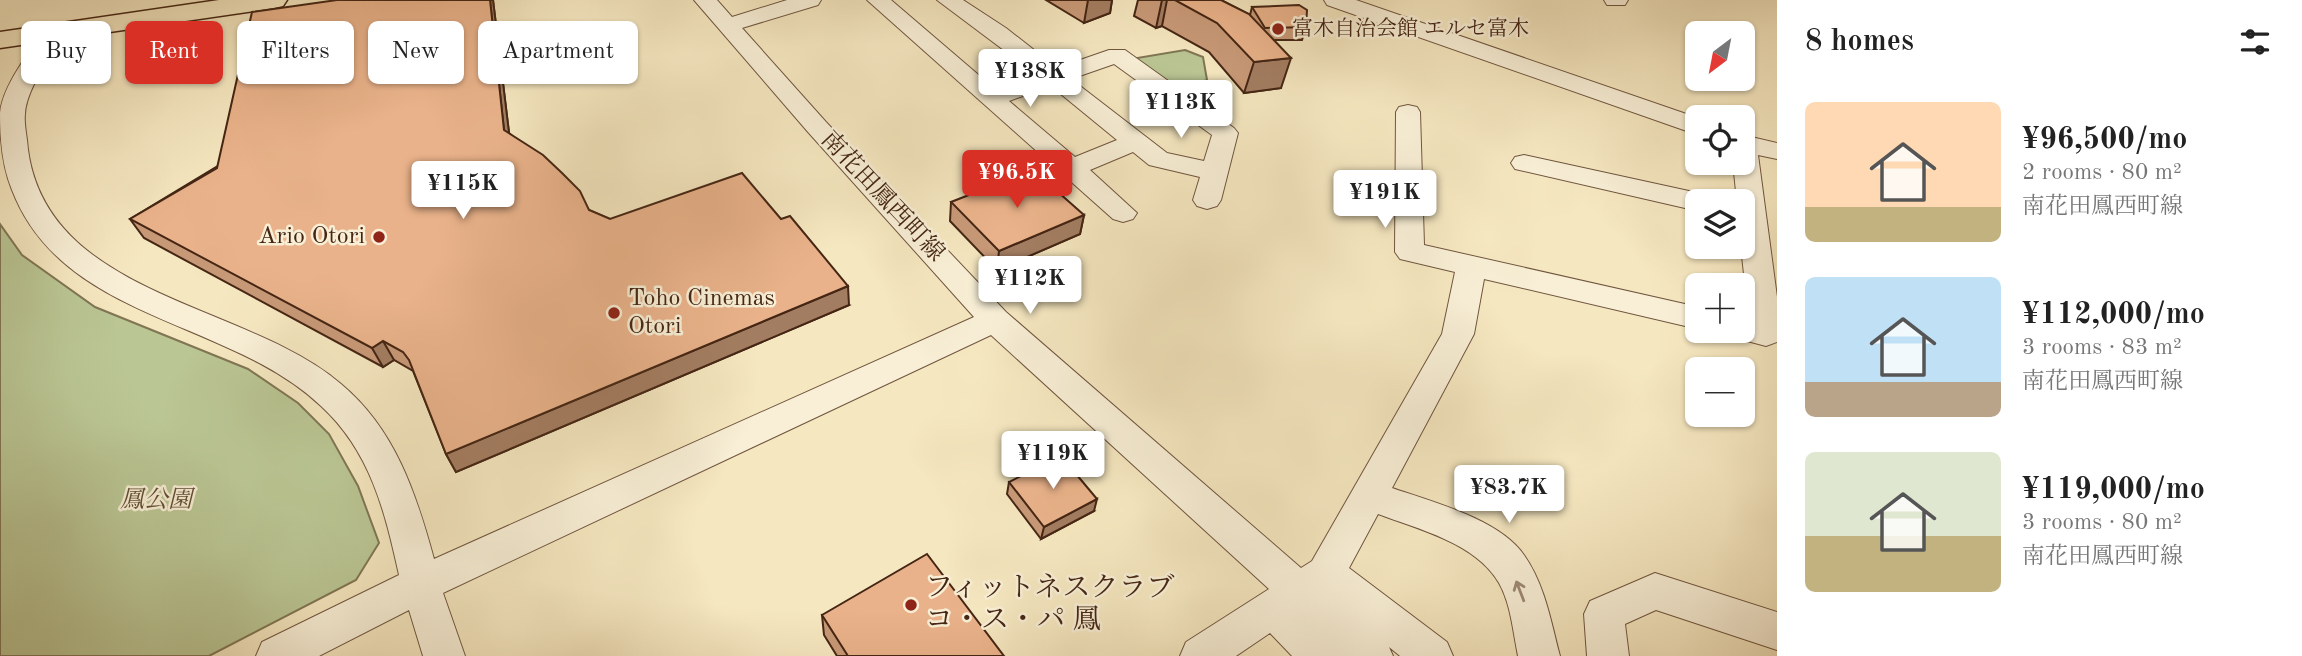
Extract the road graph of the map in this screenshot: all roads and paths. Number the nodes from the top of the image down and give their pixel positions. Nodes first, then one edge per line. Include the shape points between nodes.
1 (204, 0) edge
2 (274, 0) edge
3 (705, 0) edge
4 (810, 0) edge
5 (878, 0) edge
6 (948, 0) edge
7 (1335, 0) edge
8 (111, 24) edge
9 (727, 25) junction
10 (0, 30) edge
11 (21, 37) edge
12 (0, 40) edge
13 (1054, 77) junction
14 (26, 84) edge
15 (991, 99) junction
16 (1408, 112) dead end
17 (1685, 122) edge
18 (1134, 142) junction
19 (1755, 146) edge
20 (1777, 151) edge
21 (1524, 163) dead end
22 (1071, 168) junction
23 (1214, 172) junction
24 (1749, 175) edge
25 (1685, 199) edge
26 (1207, 200) dead end
27 (1123, 213) dead end
28 (1757, 219) edge
29 (1471, 268) junction
30 (1685, 315) edge
31 (995, 320) junction
32 (1755, 331) edge
33 (1369, 495) junction
34 (421, 583) junction
35 (1299, 590) junction
36 (1777, 631) edge
37 (1348, 650) edge
38 (1614, 653) edge
39 (277, 656) edge
40 (444, 656) edge
41 (1200, 656) edge
42 (1432, 656) edge
43 (1539, 656) edge

1 - 10 main road
2 - 8 main road
3 - 9 street, 南花田鳳西町線
4 - 9 street
5 - 15 street
6 - 13 street
7 - 17 street
9 - 31 street, 南花田鳳西町線
11 - 12 main road
13 - 15 street
13 - 18 street
13 - 23 street via 1117,55 1225,133
14 - 34 street via 8,133 8,173 21,215 37,236 77,268 118,291 270,353 313,380 350,413 389,470
15 - 22 street
16 - 29 street via 1410,253
18 - 22 street
18 - 23 street via 1158,159
19 - 20 street
21 - 25 street
22 - 27 street
23 - 26 street
24 - 28 street
28 - 32 street via 1766,334
29 - 30 street
29 - 33 street via 1458,334
31 - 34 street
31 - 35 street, 南花田鳳西町線
33 - 35 street
43 -> 33 street via 1521,588 1505,560 1466,534
34 - 39 street
34 - 40 street
35 - 37 street
35 - 41 street
35 - 42 street
36 - 38 street via 1655,591 1604,614

